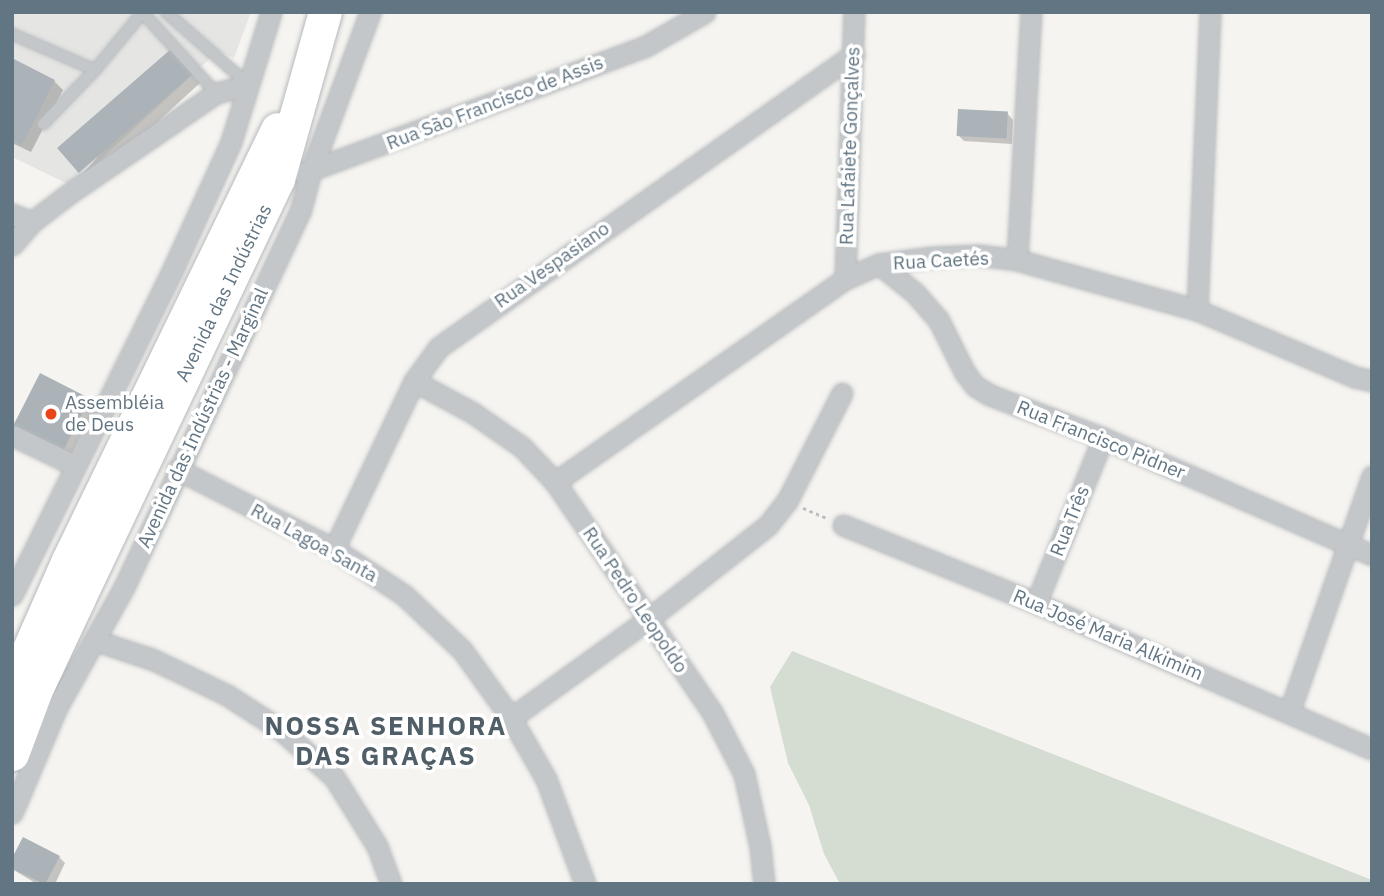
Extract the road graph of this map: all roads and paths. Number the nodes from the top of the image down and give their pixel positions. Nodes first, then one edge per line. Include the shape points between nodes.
1 (166, 12) edge
2 (271, 12) edge
3 (325, 12) edge
4 (370, 12) edge
5 (705, 12) edge
6 (854, 12) edge
7 (1031, 12) edge
8 (1210, 12) edge
9 (143, 13) edge
10 (12, 34) edge
11 (313, 54) junction
12 (854, 54) junction
13 (95, 70) junction
14 (248, 85) junction
15 (216, 93) junction
16 (238, 114) junction
17 (43, 124) dead end
18 (311, 172) junction
19 (278, 179) junction
20 (12, 214) edge
21 (32, 222) junction
22 (12, 245) edge
23 (1017, 260) junction
24 (879, 264) junction
25 (186, 278) junction
26 (845, 279) junction
27 (1197, 310) junction
28 (135, 343) junction
29 (166, 357) junction
30 (414, 381) junction
31 (1372, 381) edge
32 (842, 393) dead end
33 (12, 435) edge
34 (1103, 438) junction
35 (74, 465) junction
36 (177, 469) junction
37 (1372, 476) edge
38 (555, 482) junction
39 (787, 501) junction
40 (843, 525) joint
41 (1347, 544) junction
42 (334, 549) junction
43 (1372, 555) edge
44 (12, 595) edge
45 (1036, 603) junction
46 (647, 620) junction
47 (94, 640) junction
48 (33, 686) edge
49 (1289, 713) junction
50 (511, 718) junction
51 (1372, 749) edge
52 (12, 754) edge
53 (12, 813) edge
54 (391, 884) edge
55 (585, 884) edge
56 (764, 884) edge

1 - 14 lane
2 - 14 street
3 - 11 highway, Avenida das Indústrias
4 - 18 street, Avenida das Indústrias - Marginal
5 - 18 street, Rua São Francisco de Assis via 644,47
6 - 12 street, Rua Lafaiete Gonçalves
7 - 23 street
8 - 27 street
9 - 13 lane
9 - 15 lane
10 - 13 lane
11 - 19 highway, Avenida das Indústrias
11 - 25 highway, Avenida das Indústrias
12 - 26 street, Rua Lafaiete Gonçalves
12 - 30 street, Rua Vespasiano via 478,317 439,347
13 - 17 lane
14 - 15 street
14 - 16 street
15 - 16 street
15 - 21 street
16 - 25 street
18 - 19 street, Rua São Francisco de Assis
18 - 36 street, Avenida das Indústrias - Marginal via 300,212
19 - 48 highway, Avenida das Indústrias
20 - 21 street
21 - 22 street
23 - 24 street, Rua Caetés via 966,256
23 - 27 street, Rua Caetés
24 - 26 street, Rua Caetés
24 - 34 street, Rua Francisco Pidner via 939,319 975,386
25 - 28 street
25 - 29 highway, Avenida das Indústrias
26 - 38 street, Rua Caetés
27 - 31 street, Rua Caetés
28 - 29 street
28 - 35 street
29 - 48 highway, Avenida das Indústrias via 68,560
30 - 38 street, Rua Pedro Leopoldo via 522,446
30 - 42 street, Rua Vespasiano
32 - 39 street
33 - 35 street
34 - 41 street, Rua Francisco Pidner
34 - 45 street, Rua Três
35 - 44 street
36 - 42 street, Rua Lagoa Santa
36 - 47 street, Avenida das Indústrias - Marginal via 124,587
37 - 41 street
38 - 46 street, Rua Pedro Leopoldo
39 - 40 path
39 - 46 street via 768,524
40 - 45 street, Rua José Maria Alkimim
41 - 43 street, Rua Francisco Pidner
41 - 49 street
42 - 50 street, Rua Lagoa Santa via 404,596 462,650
45 - 49 street, Rua José Maria Alkimim
46 - 50 street
46 - 56 street, Rua Pedro Leopoldo via 712,712 744,774
47 - 48 street, Avenida das Indústrias - Marginal
47 - 54 street via 154,660 227,695 281,730 334,777 377,846
48 - 52 highway, Avenida das Indústrias
48 - 53 street, Avenida das Indústrias - Marginal
49 - 51 street, Rua José Maria Alkimim
50 - 55 street, Rua Lagoa Santa via 546,779

